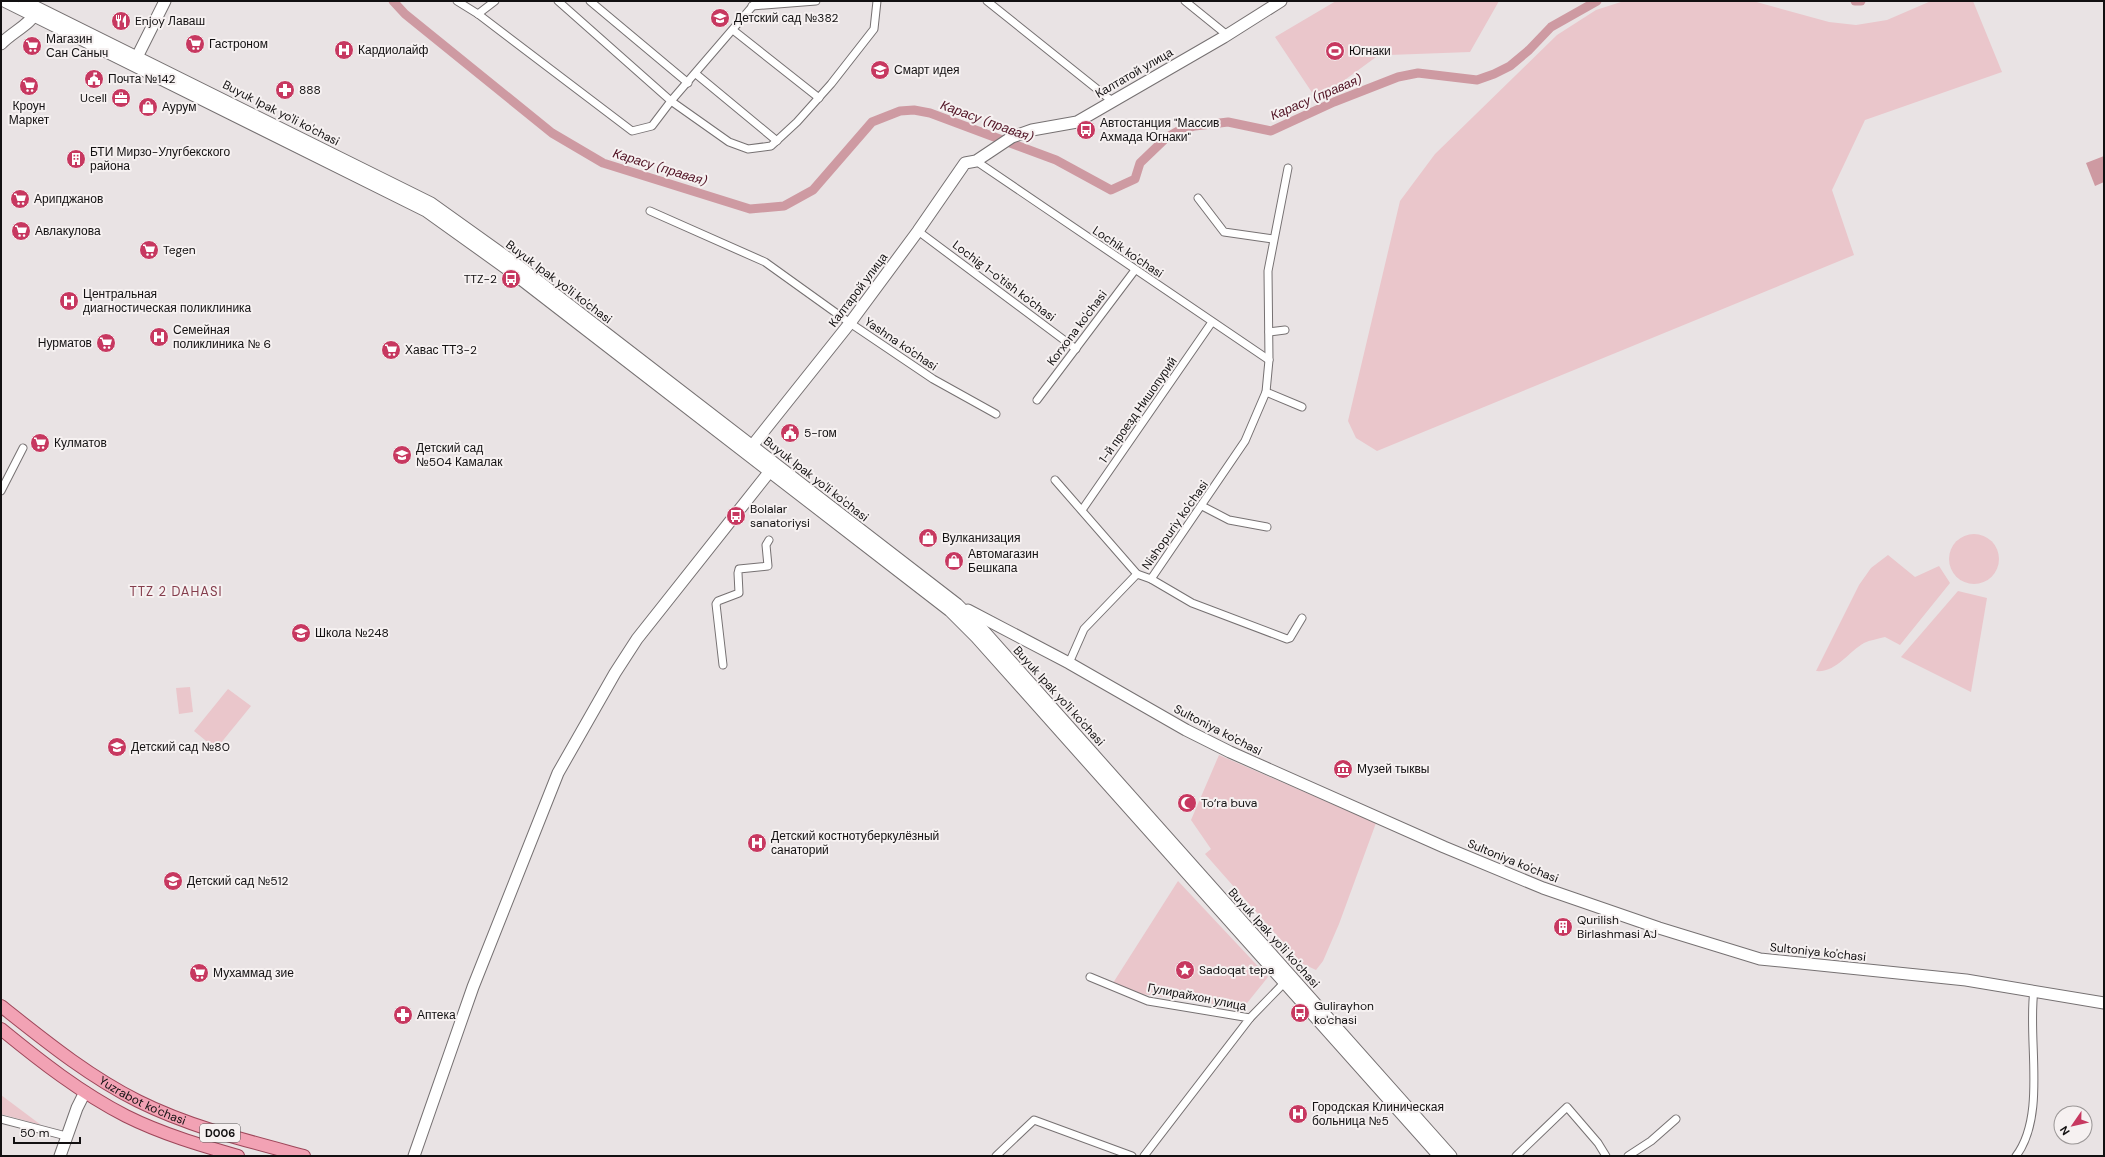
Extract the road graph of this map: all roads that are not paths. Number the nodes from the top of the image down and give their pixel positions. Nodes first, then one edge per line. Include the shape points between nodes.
1 (4, 1) edge
2 (24, 1) edge
3 (165, 1) edge
4 (457, 1) edge
5 (495, 1) edge
6 (558, 1) edge
7 (590, 1) edge
8 (816, 1) edge
9 (987, 1) edge
10 (1185, 1) edge
11 (1281, 1) edge
12 (879, 2) edge
13 (755, 4) edge
14 (37, 12) junction
15 (478, 14) junction
16 (733, 30) junction
17 (1227, 35) junction
18 (1, 44) edge
19 (135, 61) junction
20 (696, 74) junction
21 (688, 83) junction
22 (819, 98) junction
23 (671, 101) junction
24 (1112, 101) junction
25 (777, 141) junction
26 (992, 148) joint
27 (976, 161) junction
28 (1288, 168) dead end
29 (1198, 198) dead end
30 (650, 211) dead end
31 (918, 231) junction
32 (1274, 239) junction
33 (1135, 270) junction
34 (1212, 322) junction
35 (850, 323) junction
36 (1285, 330) dead end
37 (1269, 332) junction
38 (1076, 349) junction
39 (1269, 360) junction
40 (1266, 392) junction
41 (1037, 400) dead end
42 (1302, 407) dead end
43 (996, 414) dead end
44 (24, 448) dead end
45 (749, 450) junction
46 (773, 468) junction
47 (1055, 480) dead end
48 (1, 491) edge
49 (1202, 506) junction
50 (1082, 510) junction
51 (1267, 527) dead end
52 (769, 540) dead end
53 (1138, 574) junction
54 (1151, 579) junction
55 (957, 604) junction
56 (1302, 618) dead end
57 (1069, 663) junction
58 (723, 665) dead end
59 (1090, 977) dead end
60 (1287, 980) junction
61 (2034, 990) junction
62 (2104, 1003) edge
63 (1, 1006) edge
64 (1250, 1018) junction
65 (1, 1029) edge
66 (85, 1092) junction
67 (1676, 1118) dead end
68 (1, 1119) edge
69 (66, 1136) junction
70 (60, 1156) edge
71 (238, 1156) edge
72 (304, 1156) edge
73 (414, 1156) edge
74 (996, 1156) edge
75 (1132, 1156) edge
76 (1144, 1156) edge
77 (1439, 1156) edge
78 (1451, 1156) edge
79 (1516, 1156) edge
80 (1606, 1156) edge
81 (1628, 1156) edge
82 (2016, 1156) edge

1 - 14 main road
2 - 14 main road
3 - 19 main road
4 - 15 street
5 - 15 street
6 - 23 street
7 - 21 street
8 - 13 street
9 - 24 street
10 - 17 street
11 - 17 main road, Калтатой улица
12 - 22 street via 874,29
13 - 16 street
14 - 18 main road
14 - 19 main road, Buyuk Ipak yo'li ko'chasi
15 - 23 street via 632,131 652,126
16 - 20 street
16 - 22 street
17 - 24 main road, Калтатой улица
19 - 45 main road, Buyuk Ipak yo'li ko'chasi via 426,211
20 - 21 street
20 - 25 street
21 - 23 street
22 - 25 street
23 - 25 street via 728,142 748,149 771,146
24 - 26 main road, Калтатой улица via 1077,122 1032,130
26 - 27 main road, Калтарой улица
27 - 31 main road, Калтарой улица via 965,163
27 - 33 street, Lochik ko'chasi
28 - 32 street, Nishopuriy ko'chasi
29 - 32 street via 1224,232
30 - 35 street, Yashna ko'chasi via 765,262
31 - 35 main road, Калтарой улица
31 - 38 street, Lochig 1-o'tish ko'chasi
32 - 37 street, Nishopuriy ko'chasi via 1268,271
33 - 34 street, Lochik ko'chasi
33 - 38 street, Korxona ko'chasi
34 - 39 street, Lochik ko'chasi
34 - 50 street, 1-й проезд Нишопурий
35 - 43 street, Yashna ko'chasi via 933,379
35 - 45 main road, Калтарой улица
36 - 37 street
37 - 39 street, Nishopuriy ko'chasi
38 - 41 street, Korxona ko'chasi
39 - 40 street, Nishopuriy ko'chasi
40 - 42 street
40 - 49 street, Nishopuriy ko'chasi via 1245,441
44 - 48 street
45 - 46 main road, Buyuk Ipak yo'li ko'chasi
46 - 55 main road, Buyuk Ipak yo'li ko'chasi
46 - 60 main road, Buyuk Ipak yo'li ko'chasi via 959,619
46 - 73 main road via 637,639 558,773 473,987
47 - 50 street
49 - 51 street via 1229,520
49 - 54 street, Nishopuriy ko'chasi
50 - 53 street
52 - 58 street via 766,545 768,566 739,570 740,593 716,604
53 - 54 street, Nishopuriy ko'chasi
53 - 57 street, Nishopuriy ko'chasi via 1084,629
54 - 56 street via 1192,603 1287,639
55 - 57 main road, Sultoniya ko'chasi
55 - 60 main road, Buyuk Ipak yo'li ko'chasi via 988,636
57 - 61 main road, Sultoniya ko'chasi via 1186,730 1230,752 1444,847 1539,886 1659,928 1735,953 1773,961 1966,980
59 - 64 street, Гулирайхон улица via 1148,1001
60 - 64 street
60 - 77 main road, Buyuk Ipak yo'li ko'chasi
60 - 78 main road, Buyuk Ipak yo'li ko'chasi
61 - 62 main road, Sultoniya ko'chasi
61 - 82 street via 2033,1110 2027,1134
63 - 72 main road, Yuzrabot ko'chasi / D006 via 74,1062 138,1101 219,1133
64 - 76 street, Гулирайхон улица
65 - 66 main road, Yuzrabot ko'chasi / D006
66 - 69 main road
66 - 71 main road, Yuzrabot ko'chasi / D006 via 148,1126
67 - 81 street via 1651,1141
68 - 69 street
69 - 70 main road
74 - 75 street via 1034,1120
79 - 80 street via 1567,1107

